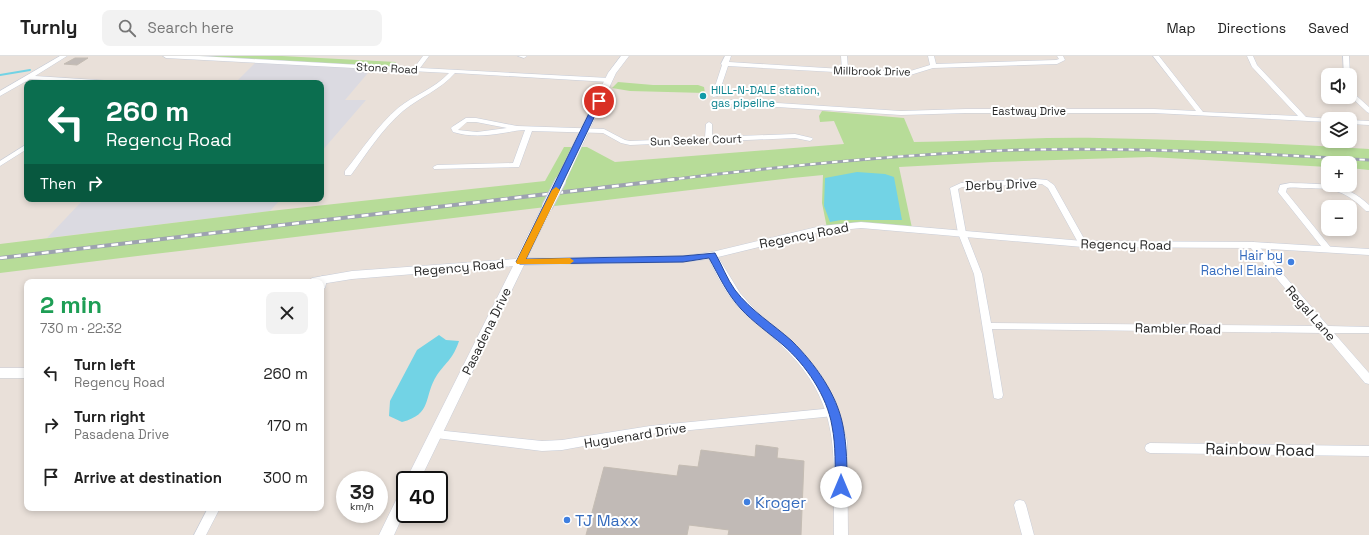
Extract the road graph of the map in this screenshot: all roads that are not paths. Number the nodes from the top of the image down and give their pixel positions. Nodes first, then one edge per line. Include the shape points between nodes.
1 (64, 56) edge
2 (166, 56) edge
3 (426, 56) edge
4 (521, 56) edge
5 (524, 56) edge
6 (625, 56) edge
7 (728, 56) edge
8 (844, 56) edge
9 (931, 56) edge
10 (1060, 56) edge
11 (1156, 56) edge
12 (1250, 56) edge
13 (1346, 56) edge
14 (724, 64) junction
15 (933, 66) junction
16 (1347, 68) edge
17 (415, 70) junction
18 (845, 71) junction
19 (453, 72) junction
20 (30, 77) junction
21 (24, 80) edge
22 (25, 80) edge
23 (71, 80) edge
24 (609, 80) junction
25 (0, 94) edge
26 (715, 96) dead end
27 (1357, 99) edge
28 (731, 102) dead end
29 (1369, 111) edge
30 (1201, 113) junction
31 (1304, 119) junction
32 (1321, 120) edge
33 (1357, 122) edge
34 (1369, 123) edge
35 (709, 124) dead end
36 (517, 128) junction
37 (528, 128) junction
38 (585, 130) junction
39 (708, 139) junction
40 (810, 140) dead end
41 (24, 148) edge
42 (0, 164) edge
43 (437, 167) dead end
44 (348, 173) dead end
45 (1369, 209) edge
46 (962, 233) junction
47 (1083, 244) junction
48 (1253, 245) junction
49 (1328, 249) junction
50 (1369, 252) edge
51 (712, 255) junction
52 (520, 262) junction
53 (324, 283) edge
54 (986, 326) junction
55 (1325, 330) junction
56 (1369, 330) edge
57 (0, 373) edge
58 (24, 373) edge
59 (1369, 380) edge
60 (998, 394) dead end
61 (834, 412) junction
62 (436, 434) junction
63 (1150, 448) dead end
64 (1369, 450) edge
65 (418, 471) edge
66 (1020, 506) dead end
67 (212, 511) edge
68 (396, 514) edge
69 (200, 535) edge
70 (386, 535) edge
71 (841, 535) edge
72 (1028, 535) edge

1 - 20 street
2 - 17 street, Stone Road
3 - 17 street
4 - 5 street
6 - 24 street, Pasadena Drive
7 - 14 street
8 - 18 street
9 - 15 street
10 - 15 street, Millbrook Drive via 1062,60 1057,62
11 - 30 street
12 - 31 street via 1254,66
13 - 16 street
14 - 18 street, Millbrook Drive
14 - 26 street
15 - 18 street, Millbrook Drive via 907,74
17 - 19 street, Stone Road
19 - 24 street, Stone Road
19 - 44 street via 438,87 396,113
20 - 22 street
20 - 23 street
21 - 25 street
24 - 38 street, Pasadena Drive
27 - 29 street
28 - 30 street, Eastway Drive via 901,113
30 - 31 street, Eastway Drive
31 - 32 street, Eastway Drive
33 - 34 street
35 - 39 street
36 - 36 street via 466,133 455,131 454,128 466,120
36 - 37 street, Sun Seeker Court
37 - 38 street, Sun Seeker Court
37 - 43 street via 516,165
38 - 39 street, Sun Seeker Court via 604,131 623,142 630,143
38 - 52 street, Pasadena Drive, bridge
39 - 40 street, Sun Seeker Court via 795,136
41 - 42 street
45 - 49 street via 1357,196 1344,189 1290,185 1283,187 1282,192
46 - 47 street, Regency Road
46 - 47 street, Derby Drive via 954,189 956,186 1041,182 1051,187
46 - 51 street, Regency Road via 880,225 839,226
46 - 54 street, Derby Drive via 978,274
47 - 48 street, Regency Road
48 - 49 street, Regency Road
48 - 55 street, Regal Lane
49 - 50 street, Regency Road
51 - 52 street, Regency Road via 683,259
51 - 61 street via 731,291 745,308 788,343 813,372
52 - 53 street, Regency Road via 352,275
52 - 62 street, Pasadena Drive
54 - 55 street, Rambler Road
54 - 60 street, Derby Drive
55 - 56 street, Rambler Road
55 - 59 street, Regal Lane
57 - 58 street
61 - 62 street, Huguenard Drive via 650,430 562,445 542,446
61 - 71 street via 840,441
62 - 65 street, Pasadena Drive
63 - 64 street, Rainbow Road
66 - 72 street
67 - 69 street
68 - 70 street

